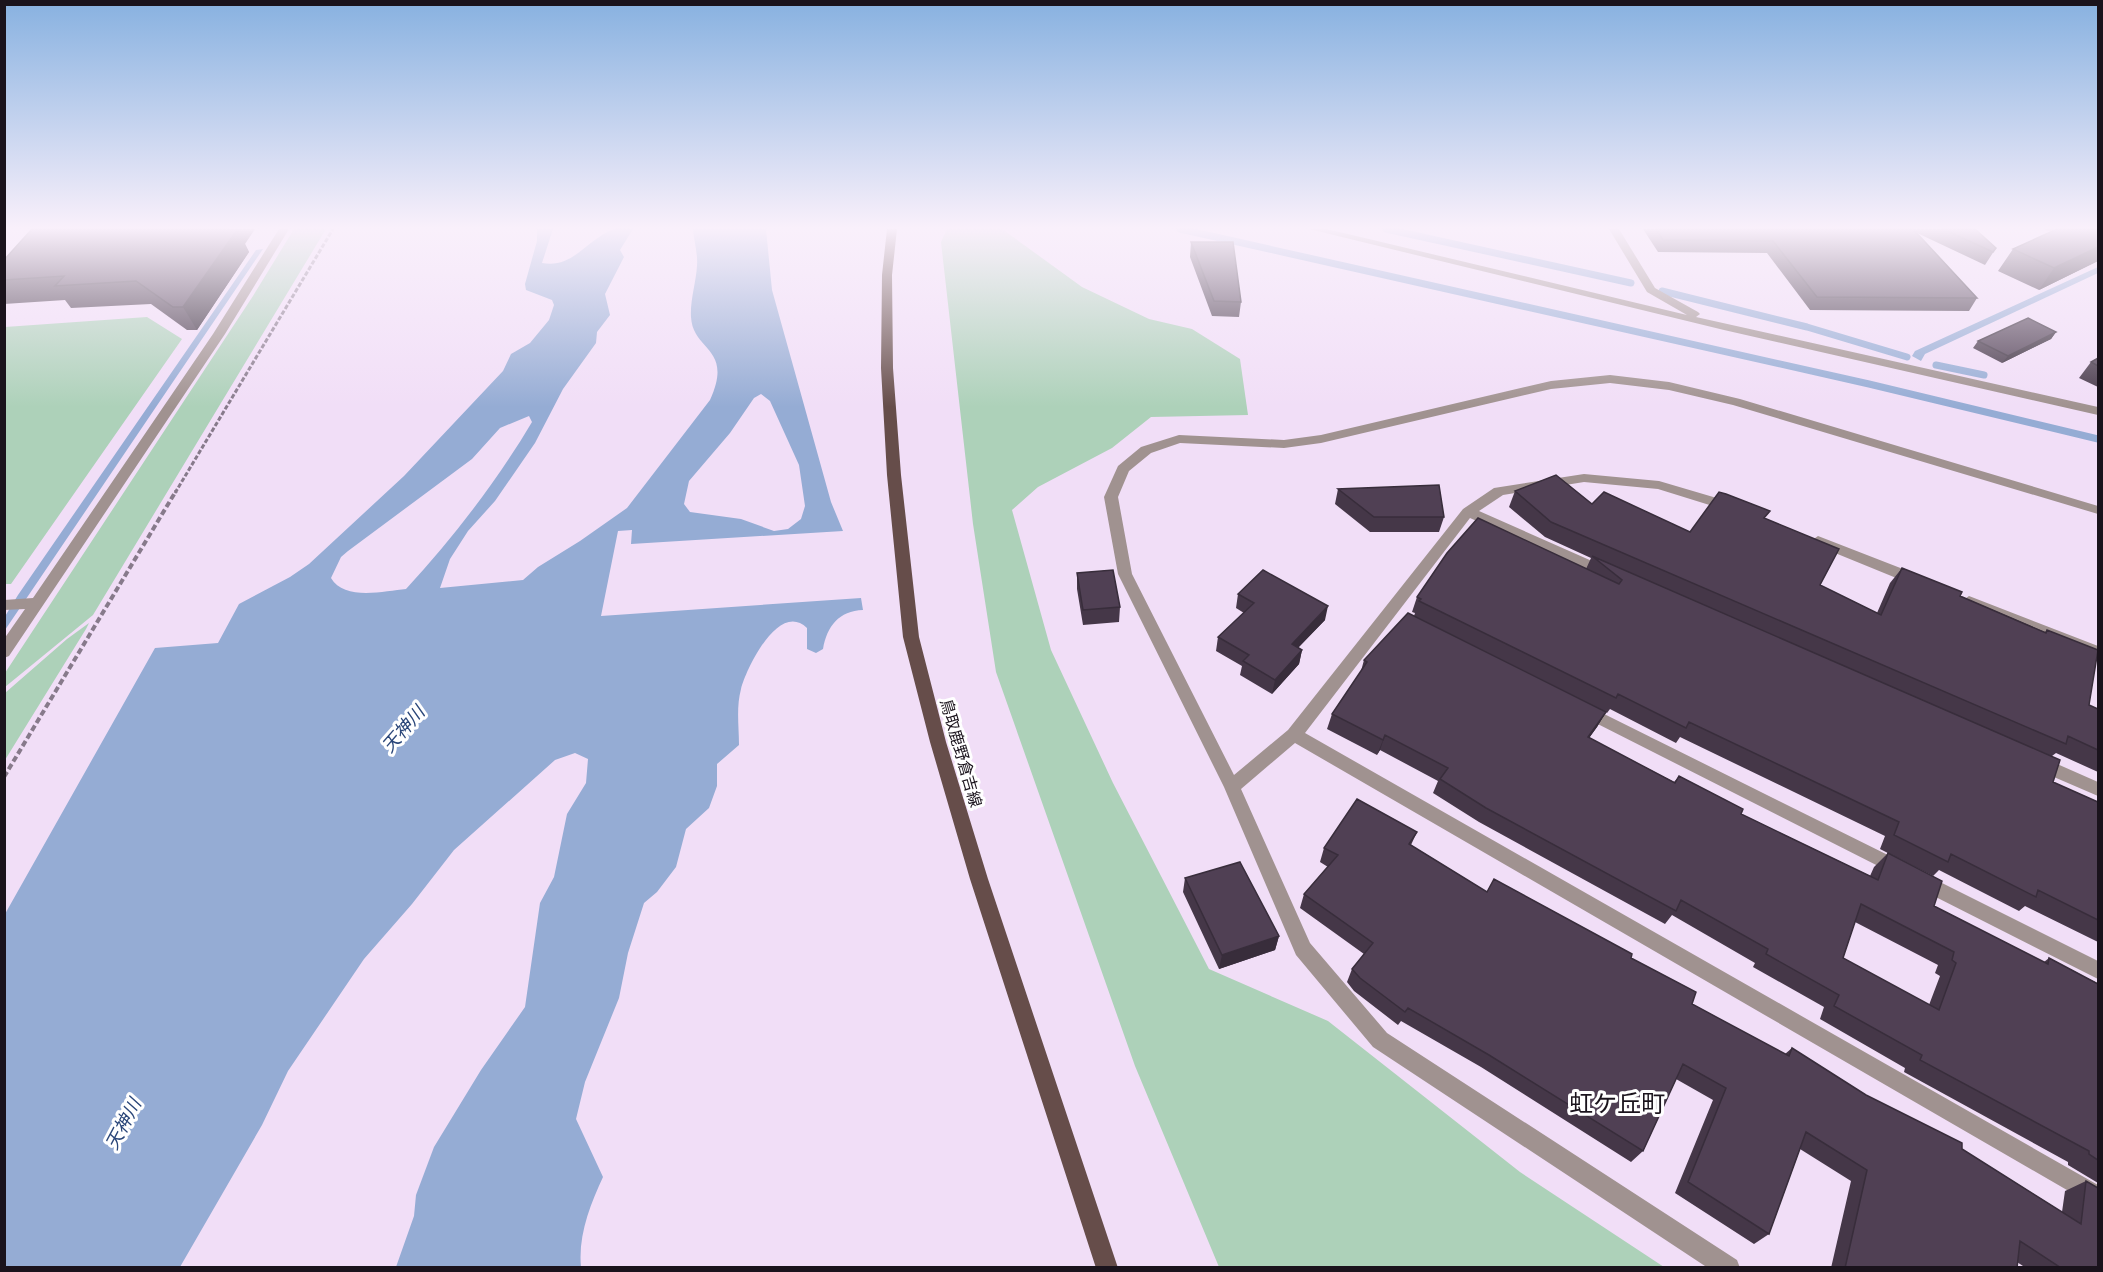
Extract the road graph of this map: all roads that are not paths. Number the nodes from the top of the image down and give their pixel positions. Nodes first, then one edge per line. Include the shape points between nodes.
1 (247, 288) edge
2 (887, 288) edge
3 (1562, 288) edge
4 (1650, 288) edge
5 (1724, 327) junction
6 (2098, 411) edge
7 (2098, 510) edge
8 (1468, 512) junction
9 (1746, 512) edge
10 (1801, 534) edge
11 (1620, 579) edge
12 (1933, 586) edge
13 (1955, 595) edge
14 (36, 603) junction
15 (4, 605) edge
16 (4, 652) edge
17 (2098, 652) edge
18 (1570, 703) edge
19 (1294, 735) junction
20 (2022, 756) edge
21 (1232, 787) junction
22 (2098, 789) edge
23 (2098, 970) edge
24 (2098, 1197) edge
25 (1107, 1268) edge
26 (1729, 1268) edge

1 - 14 street
2 - 25 main road, 鳥取鹿野倉吉線 via 894,475 911,637 976,868
3 - 5 street
4 - 5 street via 1662,299
5 - 6 street
7 - 21 street via 1736,402 1669,386 1610,380 1551,385 1321,439 1284,444 1179,438 1146,450 1123,469 1111,497 1125,574
8 - 9 street via 1499,491 1584,478 1659,485
8 - 11 street
8 - 19 street via 1396,616
10 - 12 street
13 - 17 street
14 - 15 street
14 - 16 street
18 - 23 street
19 - 21 street
19 - 24 street
20 - 22 street
21 - 26 street via 1303,949 1380,1040

